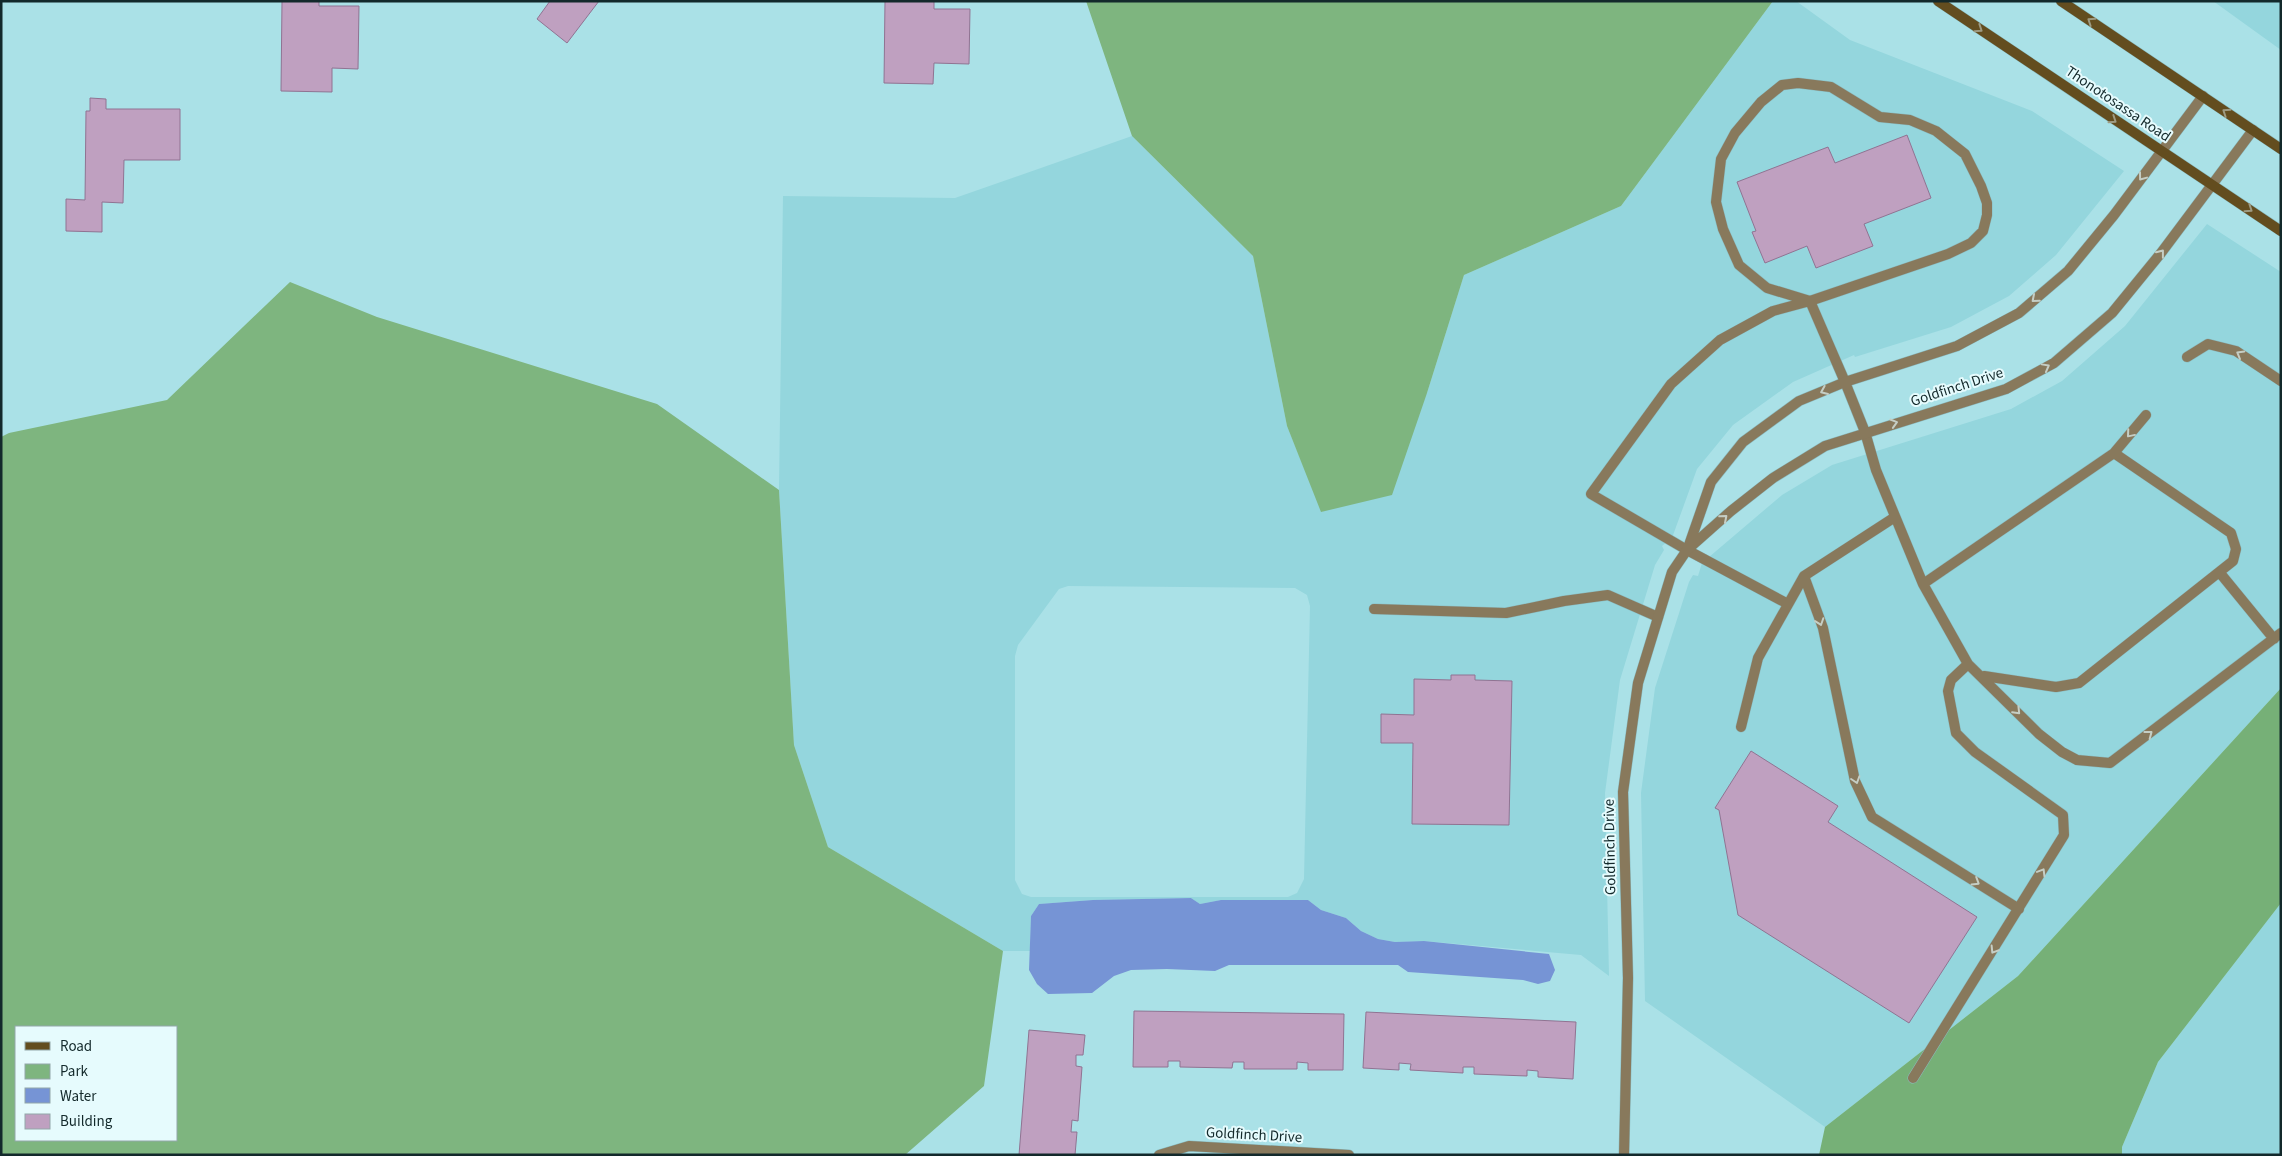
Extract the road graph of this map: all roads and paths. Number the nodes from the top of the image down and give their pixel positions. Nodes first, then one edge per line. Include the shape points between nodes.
1 (1938, 1) edge
2 (2061, 1) edge
3 (2203, 96) junction
4 (2253, 130) junction
5 (2281, 149) edge
6 (2161, 152) junction
7 (2212, 185) junction
8 (2281, 231) edge
9 (1810, 301) junction
10 (2187, 357) dead end
11 (2281, 381) edge
12 (1845, 382) junction
13 (2146, 415) dead end
14 (1865, 432) junction
15 (2114, 453) junction
16 (1895, 516) junction
17 (1687, 550) junction
18 (2220, 573) junction
19 (1804, 576) junction
20 (1922, 584) junction
21 (1788, 604) junction
22 (1374, 609) dead end
23 (1658, 617) junction
24 (2277, 636) edge
25 (1968, 664) junction
26 (1983, 676) junction
27 (1741, 727) dead end
28 (2019, 909) junction
29 (1913, 1078) dead end
30 (1159, 1155) edge
31 (1349, 1155) edge
32 (1624, 1155) edge

1 -> 6 main road, Thonotosassa Road
3 -> 2 main road
4 -> 3 main road
3 - 6 street, Goldfinch Drive
4 - 5 main road
4 - 7 street, Goldfinch Drive
6 - 7 main road, Thonotosassa Road
6 -> 12 street, Goldfinch Drive via 2068,270 2019,313 1957,346
7 -> 8 main road, Thonotosassa Road
14 -> 7 street, Goldfinch Drive via 2006,389 2054,363 2112,313
9 - 9 street via 1972,243 1982,231 1988,215 1987,203 1965,154 1936,131 1910,120 1880,117 1831,87 1798,83 1782,85 1761,102 1735,133 1721,160 1716,202 1723,229 1739,265 1767,288
9 - 12 street
9 - 17 street via 1773,311 1720,340 1671,384 1591,494
11 -> 10 street via 2236,351 2208,344
12 - 14 street
12 -> 17 street, Goldfinch Drive via 1799,401 1743,442 1710,482
13 -> 15 street
14 - 16 street
17 -> 14 street, Goldfinch Drive via 1773,478 1825,446
15 - 18 street via 2231,533 2236,549 2233,561
15 - 20 street
16 - 19 street
16 - 20 street
17 - 21 street
17 - 23 street, Goldfinch Drive via 1672,572
18 - 24 street
18 - 26 street via 2079,683 2056,687
19 - 21 street
19 -> 28 street via 1823,628 1855,781 1872,817
20 - 25 street
21 - 27 street via 1758,658
22 - 23 street via 1506,613 1608,595
23 - 32 street, Goldfinch Drive via 1638,683 1623,792 1628,978
26 -> 24 street via 2062,752 2077,760 2110,763
25 - 26 street
28 -> 25 street via 2064,835 2063,815 1975,752 1956,733 1948,691 1951,680
28 -> 29 street
30 - 31 street, Goldfinch Drive via 1189,1146

